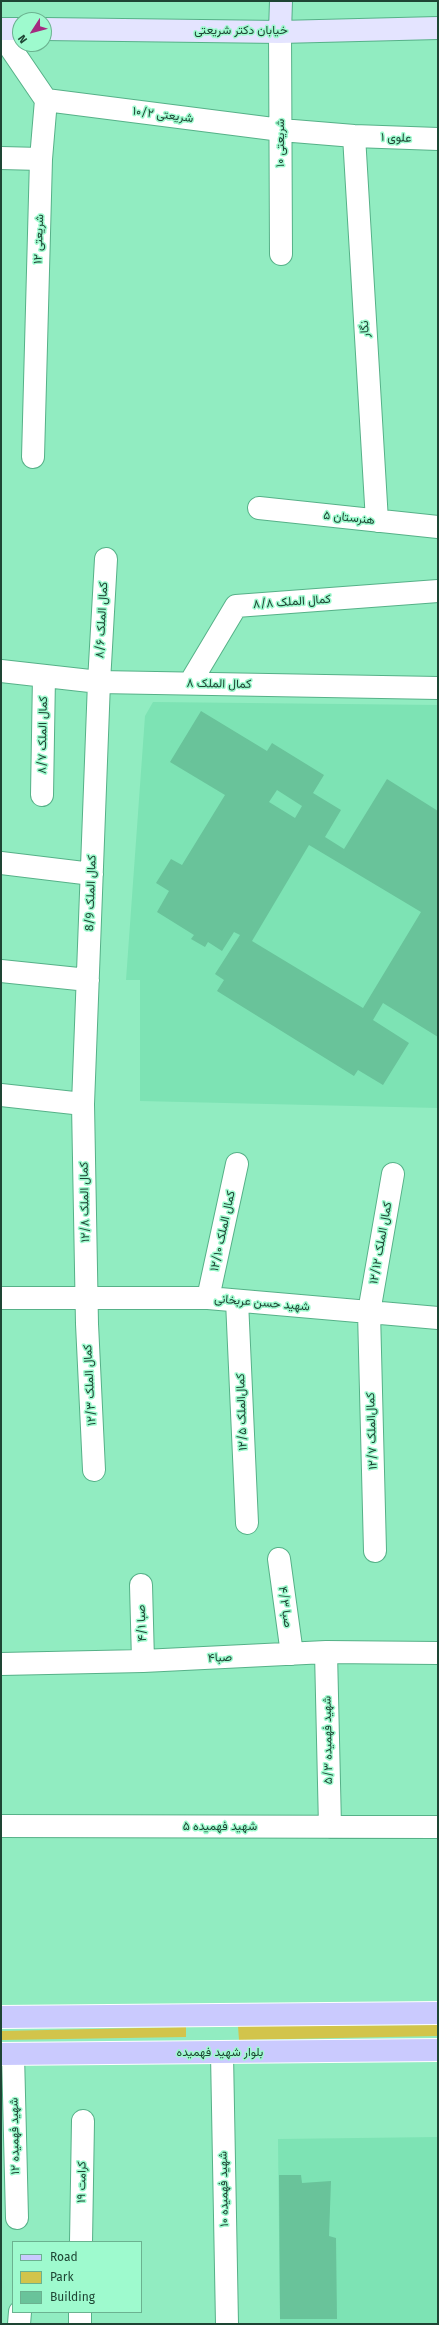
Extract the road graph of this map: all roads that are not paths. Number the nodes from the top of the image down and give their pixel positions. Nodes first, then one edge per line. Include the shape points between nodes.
1 (281, 1) edge
2 (438, 28) edge
3 (1, 29) edge
4 (12, 29) edge
5 (52, 29) edge
6 (280, 32) junction
7 (1, 34) edge
8 (46, 100) junction
9 (281, 130) junction
10 (354, 136) junction
11 (438, 139) edge
12 (1, 158) edge
13 (41, 159) junction
14 (281, 254) dead end
15 (33, 458) dead end
16 (259, 508) dead end
17 (377, 521) junction
18 (438, 527) edge
19 (106, 559) dead end
20 (438, 591) edge
21 (1, 671) edge
22 (44, 676) junction
23 (99, 682) junction
24 (190, 683) junction
25 (438, 688) edge
26 (42, 795) dead end
27 (1, 863) edge
28 (92, 874) junction
29 (1, 971) edge
30 (88, 980) junction
31 (1, 1095) edge
32 (83, 1104) junction
33 (237, 1164) dead end
34 (393, 1174) dead end
35 (1, 1298) edge
36 (208, 1298) junction
37 (86, 1299) junction
38 (237, 1300) junction
39 (369, 1312) junction
40 (438, 1318) edge
41 (94, 1470) dead end
42 (247, 1523) dead end
43 (375, 1551) dead end
44 (279, 1559) dead end
45 (141, 1585) dead end
46 (326, 1652) junction
47 (438, 1653) edge
48 (292, 1654) junction
49 (143, 1661) junction
50 (1, 1664) edge
51 (1, 1826) edge
52 (330, 1827) junction
53 (438, 1827) edge
54 (438, 2013) edge
55 (1, 2017) edge
56 (438, 2050) edge
57 (7, 2054) edge
58 (222, 2054) junction
59 (83, 2121) dead end
60 (17, 2218) dead end
61 (81, 2241) edge
62 (20, 2313) edge
63 (80, 2313) edge
64 (19, 2324) edge
65 (80, 2324) edge
66 (227, 2324) edge

1 - 6 main road
2 - 6 main road, خیابان دکتر شریعتی
3 - 4 main road
5 - 6 main road, خیابان دکتر شریعتی
6 - 9 street, شریعتی ۱۰
7 - 8 street
8 - 9 street, شریعتی ۱۰/۲
8 - 13 street, شریعتی ۱۲
9 - 10 street, شریعتی ۱۰/۲
9 - 14 street, شریعتی ۱۰
10 - 11 street, علوی ۱
10 - 17 street, نگار
12 - 13 street
13 - 15 street, شریعتی ۱۲
16 - 17 street, هنرستان ۵
17 - 18 street, هنرستان ۵
19 - 23 street, کمال الملک ۸/۶
20 - 24 street, کمال الملک ۸/۸ via 236,606
21 - 22 street, کمال الملک ۸
22 - 23 street, کمال الملک ۸
22 - 26 street, کمال الملک ۸/۷
23 - 24 street, کمال الملک ۸
23 - 28 street, کمال الملک 8/9
24 - 25 street, کمال الملک ۸
27 - 28 street
28 - 30 street, کمال الملک 8/9
29 - 30 street
30 - 32 street, کمال الملک 8/9
31 - 32 street
32 - 37 street, کمال الملک ۱۲/۸
33 - 36 street, کمال الملک ۱۲/۱۰
34 - 39 street, کمال الملک ۱۲/۱۲
35 - 37 street, شهید حسن عربخانی
36 - 37 street, شهید حسن عربخانی
36 - 38 street, شهید حسن عربخانی
37 - 41 street, کمال الملک ۱۲/۳
38 - 39 street, شهید حسن عربخانی
38 - 42 street, کمال‌الملک ۱۲/۵
39 - 40 street, شهید حسن عربخانی
39 - 43 street, کمال‌الملک ۱۲/۷
44 - 48 street, صبا ۴/۳
45 - 49 street, صبا ۴/۱
46 - 47 street, صبا۴
46 - 48 street, صبا۴
46 - 52 street, شهید فهمیده ۵/۳
48 - 49 street, صبا۴
49 - 50 street, صبا۴
51 - 52 street, شهید فهمیده ۵
52 - 53 street, شهید فهمیده ۵
54 - 55 main road
56 - 58 main road, بلوار شهید فهمیده
57 - 58 main road, بلوار شهید فهمیده
57 - 60 street, شهید فهمیده ۱۲
58 - 66 street, شهید فهمیده ۱۰
59 - 61 street, کرامت ۱۹
62 - 64 street
63 - 65 street

